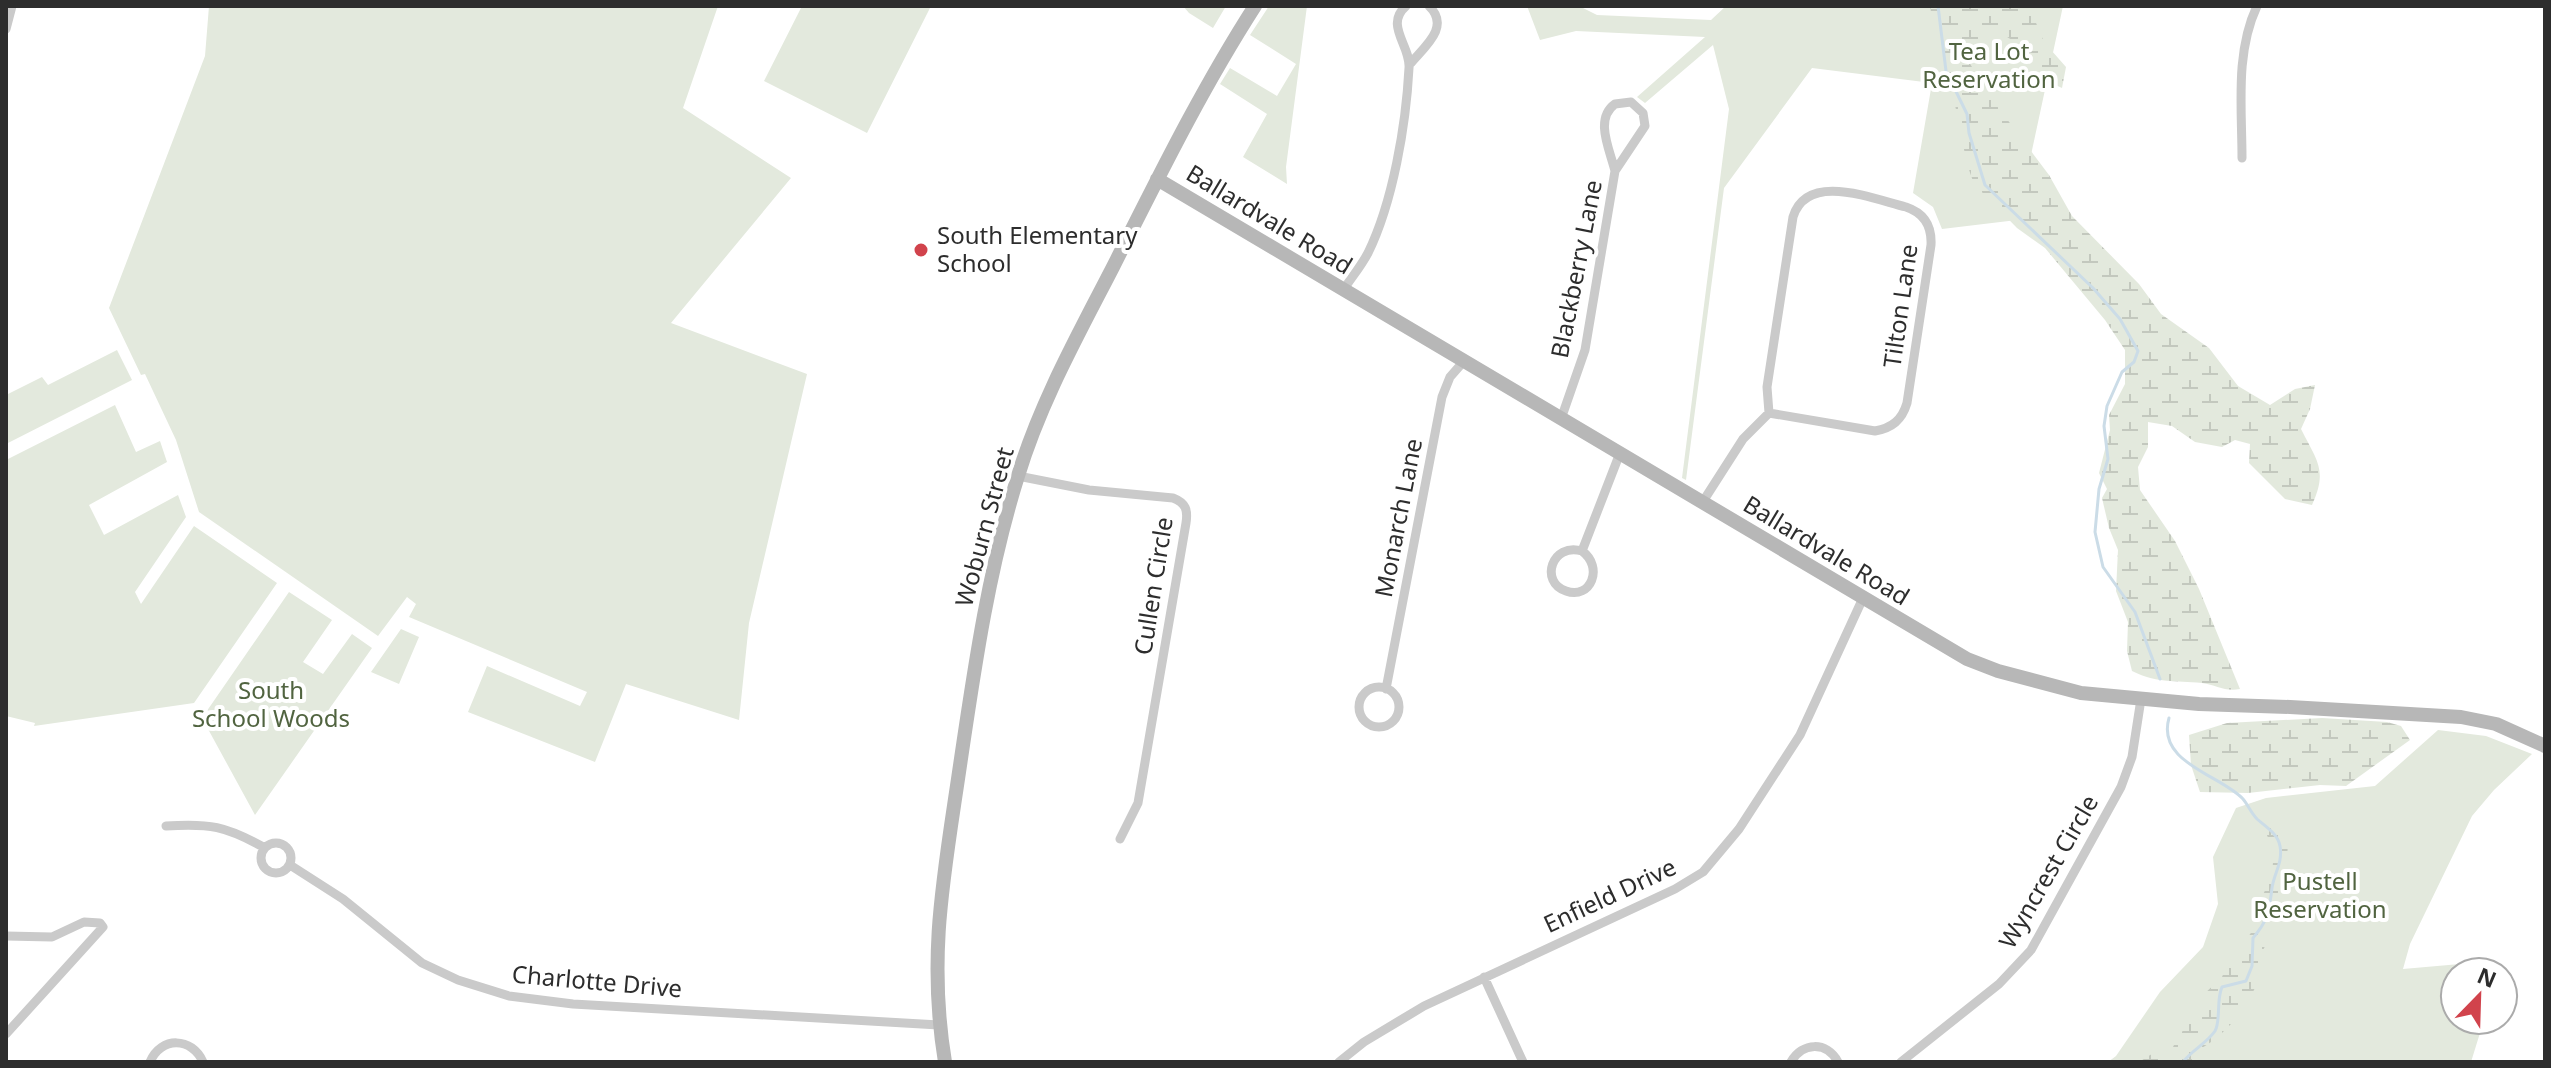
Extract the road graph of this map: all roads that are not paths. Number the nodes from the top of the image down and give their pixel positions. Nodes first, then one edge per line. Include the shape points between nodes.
1 (12, 6) edge
2 (1255, 6) edge
3 (1406, 6) edge
4 (1429, 6) edge
5 (2257, 6) edge
6 (6, 29) edge
7 (1410, 64) junction
8 (2242, 158) dead end
9 (1615, 171) junction
10 (1157, 179) junction
11 (1344, 289) junction
12 (1464, 361) junction
13 (1769, 413) junction
14 (1561, 419) junction
15 (1620, 453) junction
16 (1018, 476) junction
17 (1702, 503) junction
18 (1582, 551) junction
19 (1863, 598) junction
20 (1386, 689) junction
21 (2141, 699) junction
22 (2545, 746) edge
23 (166, 826) dead end
24 (1120, 839) dead end
25 (265, 848) junction
26 (290, 865) junction
27 (6, 936) edge
28 (1484, 977) junction
29 (939, 1025) junction
30 (6, 1034) edge
31 (150, 1062) edge
32 (203, 1062) edge
33 (945, 1062) edge
34 (1339, 1062) edge
35 (1523, 1062) edge
36 (1791, 1062) edge
37 (1838, 1062) edge
38 (1901, 1062) edge

1 - 6 street
2 - 10 street, Woburn Street via 1208,80
3 - 7 street via 1396,25
4 - 7 street via 1438,18 1437,31
5 - 8 street via 2243,59
7 - 11 street via 1387,200 1368,251
9 - 9 street, Blackberry Lane via 1645,126 1643,113 1631,102 1611,106 1603,120
9 - 14 street, Blackberry Lane via 1585,350
10 - 11 street, Ballardvale Road
10 - 16 street, Woburn Street via 1048,398
11 - 12 street, Ballardvale Road
12 - 14 street, Ballardvale Road
12 - 20 street, Monarch Lane via 1442,397
13 - 13 street, Tilton Lane via 1767,387 1798,205 1808,195 1827,190 1919,213 1930,230 1931,245 1901,417 1875,431
13 - 17 street via 1743,439
14 - 15 street, Ballardvale Road
15 - 17 street, Ballardvale Road
15 - 18 street
16 - 24 street, Cullen Circle via 1173,498 1187,509 1138,803
16 - 29 street, Woburn Street via 979,643 944,875 936,951
17 - 19 street, Ballardvale Road
18 - 18 street via 1569,549 1553,562 1554,582 1565,591 1583,589 1594,576 1592,562
19 - 21 street, Ballardvale Road via 1955,653 1998,671 2081,693
19 - 28 street, Enfield Drive via 1800,735 1713,862 1675,889
20 - 20 street, Monarch Lane via 1374,688 1360,701 1363,719 1373,726 1397,717 1399,704
21 - 22 street, Ballardvale Road via 2461,717 2496,724
21 - 38 street, Wyncrest Circle via 2132,757 2121,787 2031,950 1999,984
23 - 25 street, Charlotte Drive via 210,825
25 - 26 street, Charlotte Drive via 274,843 285,846
25 - 26 street, Charlotte Drive via 261,860 267,871 281,873
26 - 29 street, Charlotte Drive via 343,899 422,963 491,992 573,1004
27 - 30 street via 52,937 93,921 102,929
28 - 34 street, Enfield Drive via 1398,1020
28 - 35 street
29 - 33 street, Woburn Street
31 - 32 street via 161,1047 176,1042 192,1047
36 - 37 street via 1796,1053 1812,1046 1828,1050

